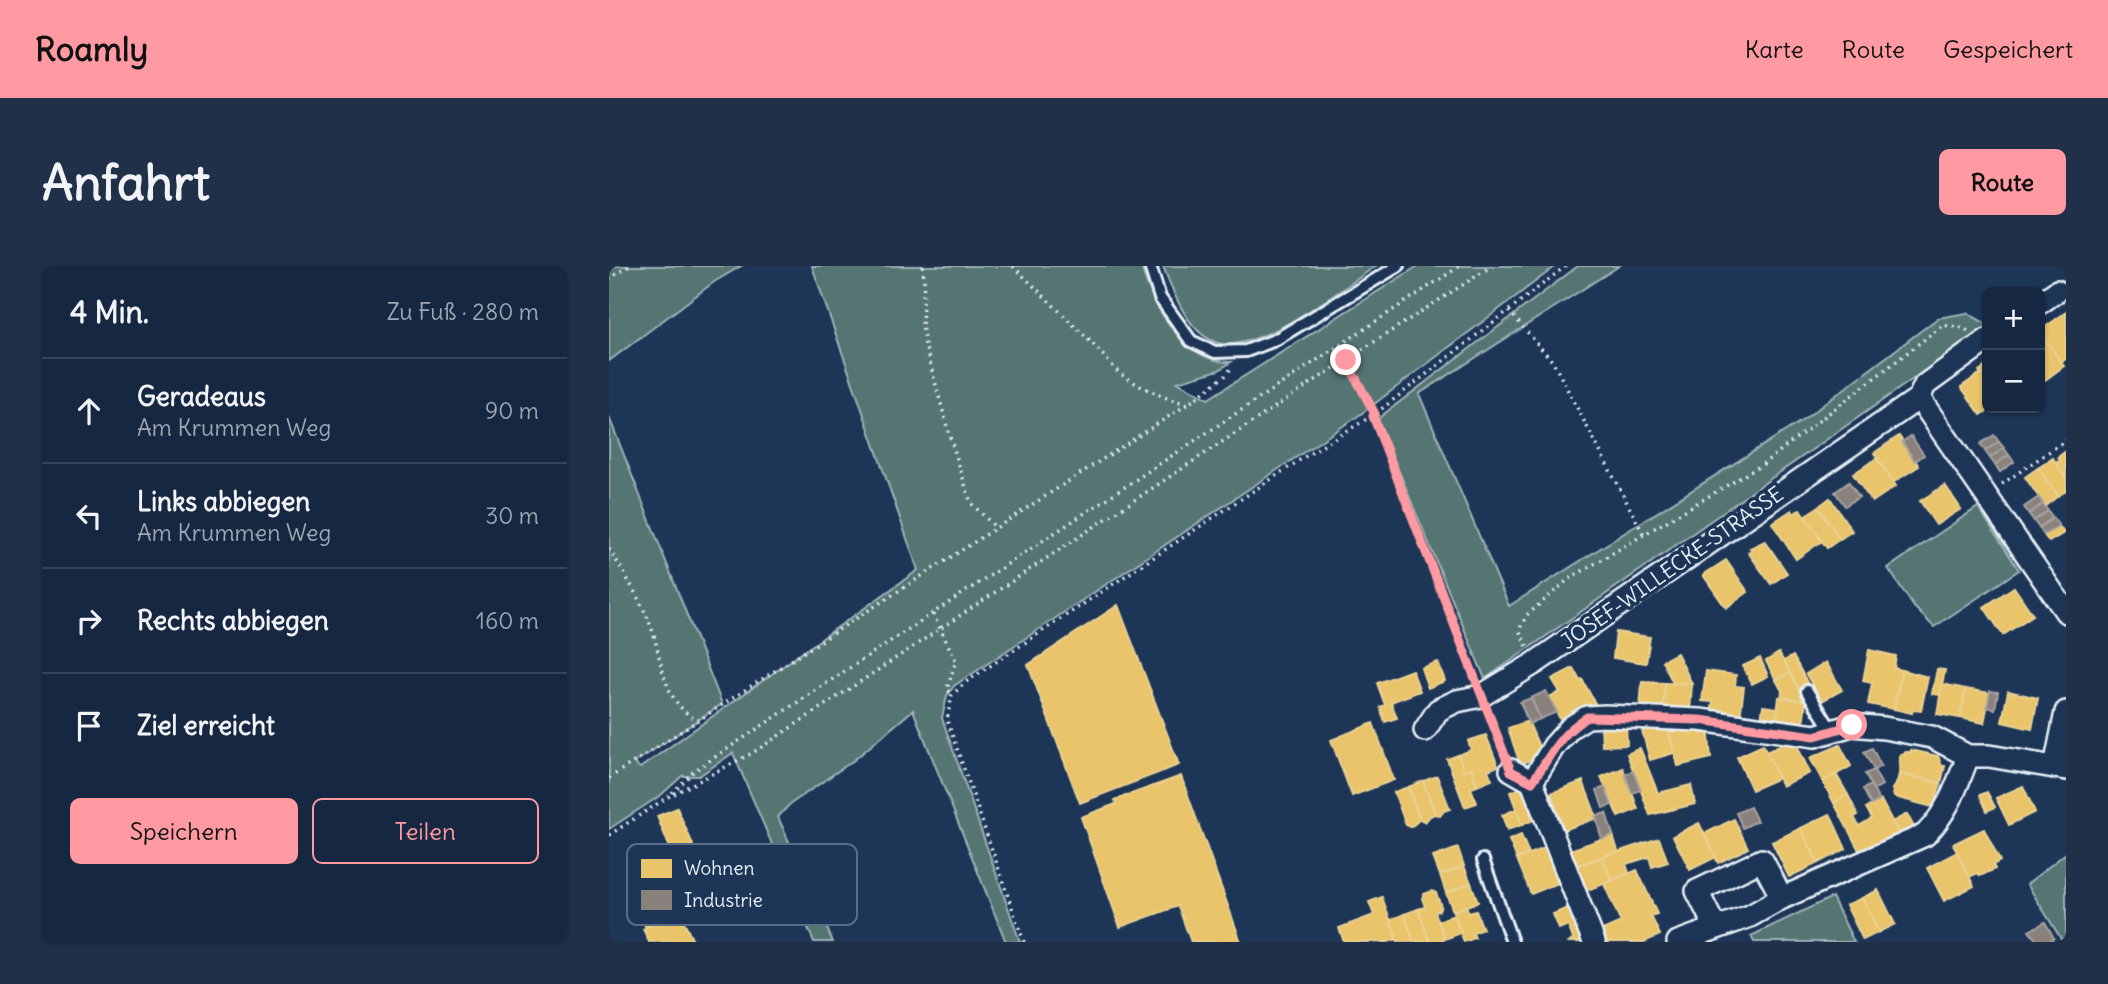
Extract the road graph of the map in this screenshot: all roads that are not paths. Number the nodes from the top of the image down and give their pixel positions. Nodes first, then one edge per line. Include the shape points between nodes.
1 (1150, 266) edge
2 (1398, 266) edge
3 (2057, 291) dead end
4 (2045, 299) edge
5 (1982, 344) edge
6 (1919, 398) junction
7 (2066, 611) edge
8 (1807, 691) dead end
9 (2066, 712) edge
10 (1425, 730) dead end
11 (1832, 731) junction
12 (1968, 756) junction
13 (2061, 768) edge
14 (1511, 771) road end
15 (1532, 782) junction
16 (1483, 860) dead end
17 (1782, 898) junction
18 (1715, 928) junction
19 (1512, 942) edge
20 (1594, 942) edge
21 (1678, 942) edge

1 - 2 lane via 1160,298 1191,341 1216,352 1246,351 1275,340
3 - 4 street
5 - 6 street, JOSEF-WILLECKE-STRASSE via 1925,384
6 - 7 street
6 - 10 street, JOSEF-WILLECKE-STRASSE via 1535,663 1481,696 1438,710
8 - 11 lane
9 - 13 street
11 - 12 street via 1852,725 1884,728 1932,737
11 - 15 street via 1815,736 1700,720 1587,717 1554,746
12 - 13 street
12 - 17 street via 1941,818 1925,835
14 - 15 street
15 - 20 street
16 - 19 lane
17 - 18 street
17 - 18 street via 1762,860 1697,891
18 - 21 street

